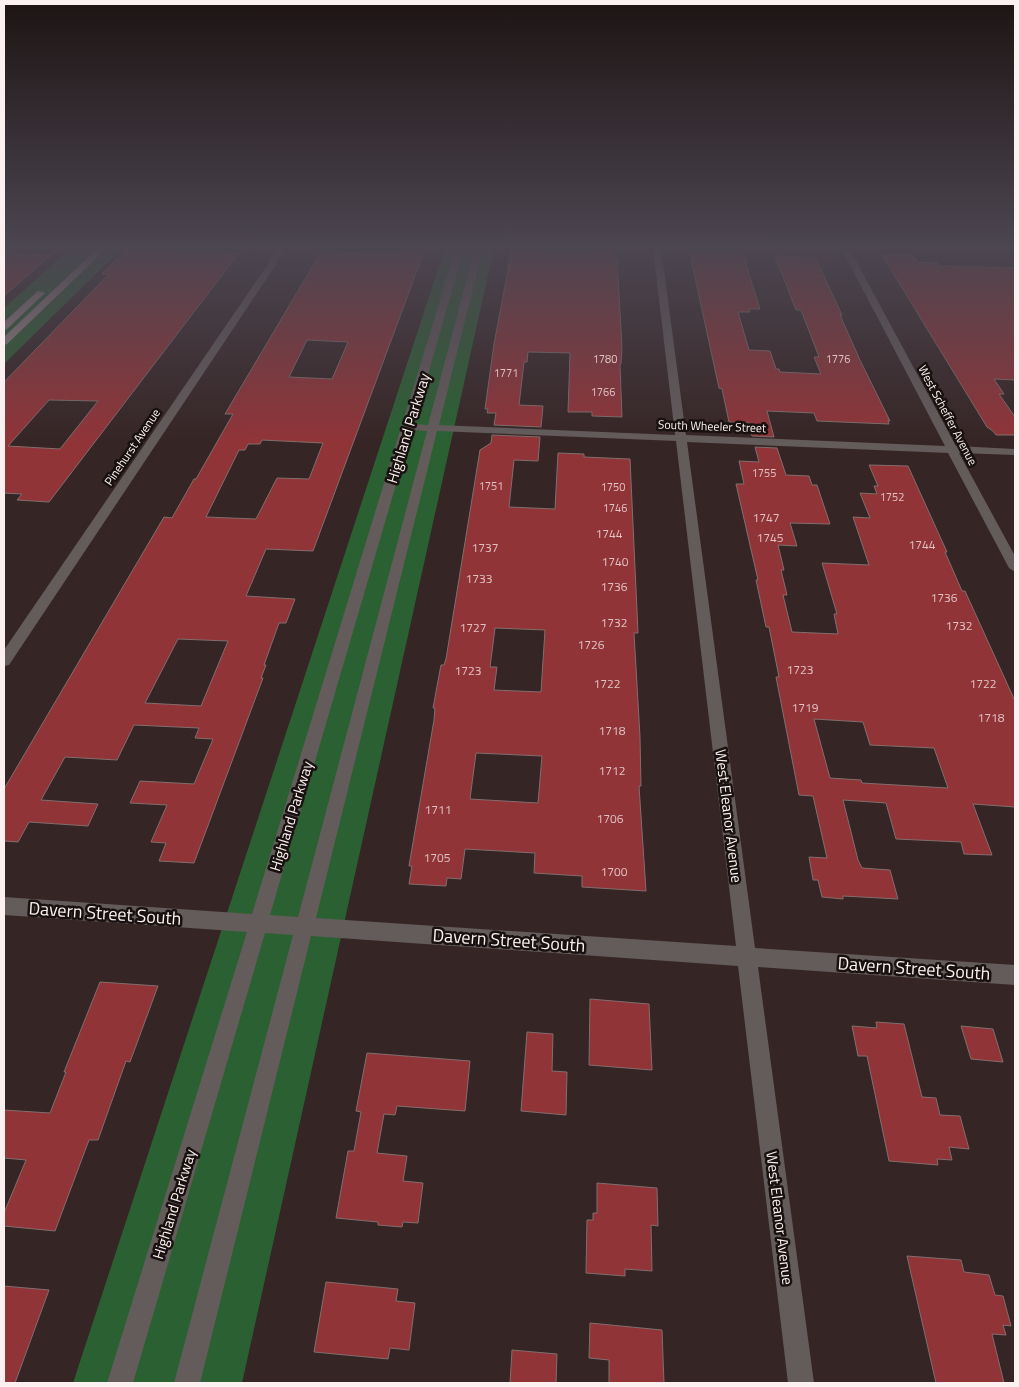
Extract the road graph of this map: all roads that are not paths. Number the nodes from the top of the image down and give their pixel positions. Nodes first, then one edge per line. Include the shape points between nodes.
1 (20, 313) edge
2 (35, 313) edge
3 (239, 313) edge
4 (441, 313) edge
5 (461, 313) edge
6 (665, 313) edge
7 (879, 313) edge
8 (4, 327) edge
9 (4, 342) edge
10 (408, 427) junction
11 (432, 428) junction
12 (681, 439) junction
13 (952, 449) junction
14 (1015, 452) edge
15 (1015, 568) edge
16 (4, 661) edge
17 (4, 906) edge
18 (258, 923) junction
19 (305, 926) junction
20 (747, 957) junction
21 (1015, 975) edge
22 (120, 1383) edge
23 (187, 1383) edge
24 (801, 1383) edge

1 - 8 main road
2 - 9 main road
3 - 16 street, Pinehurst Avenue
4 - 10 street, Highland Parkway
5 - 11 street, Highland Parkway
6 - 12 street, West Eleanor Avenue
7 - 13 street, West Scheffer Avenue
10 - 11 street, South Wheeler Street
10 - 18 street, Highland Parkway
11 - 12 street, South Wheeler Street
11 - 19 street, Highland Parkway
12 - 13 street, South Wheeler Street
12 - 20 street, West Eleanor Avenue
13 - 14 street, South Wheeler Street
13 - 15 street, West Scheffer Avenue
17 - 18 street, Davern Street South
18 - 19 street, Davern Street South
18 - 22 street, Highland Parkway
19 - 20 street, Davern Street South
19 - 23 street, Highland Parkway
20 - 21 street, Davern Street South
20 - 24 street, West Eleanor Avenue

